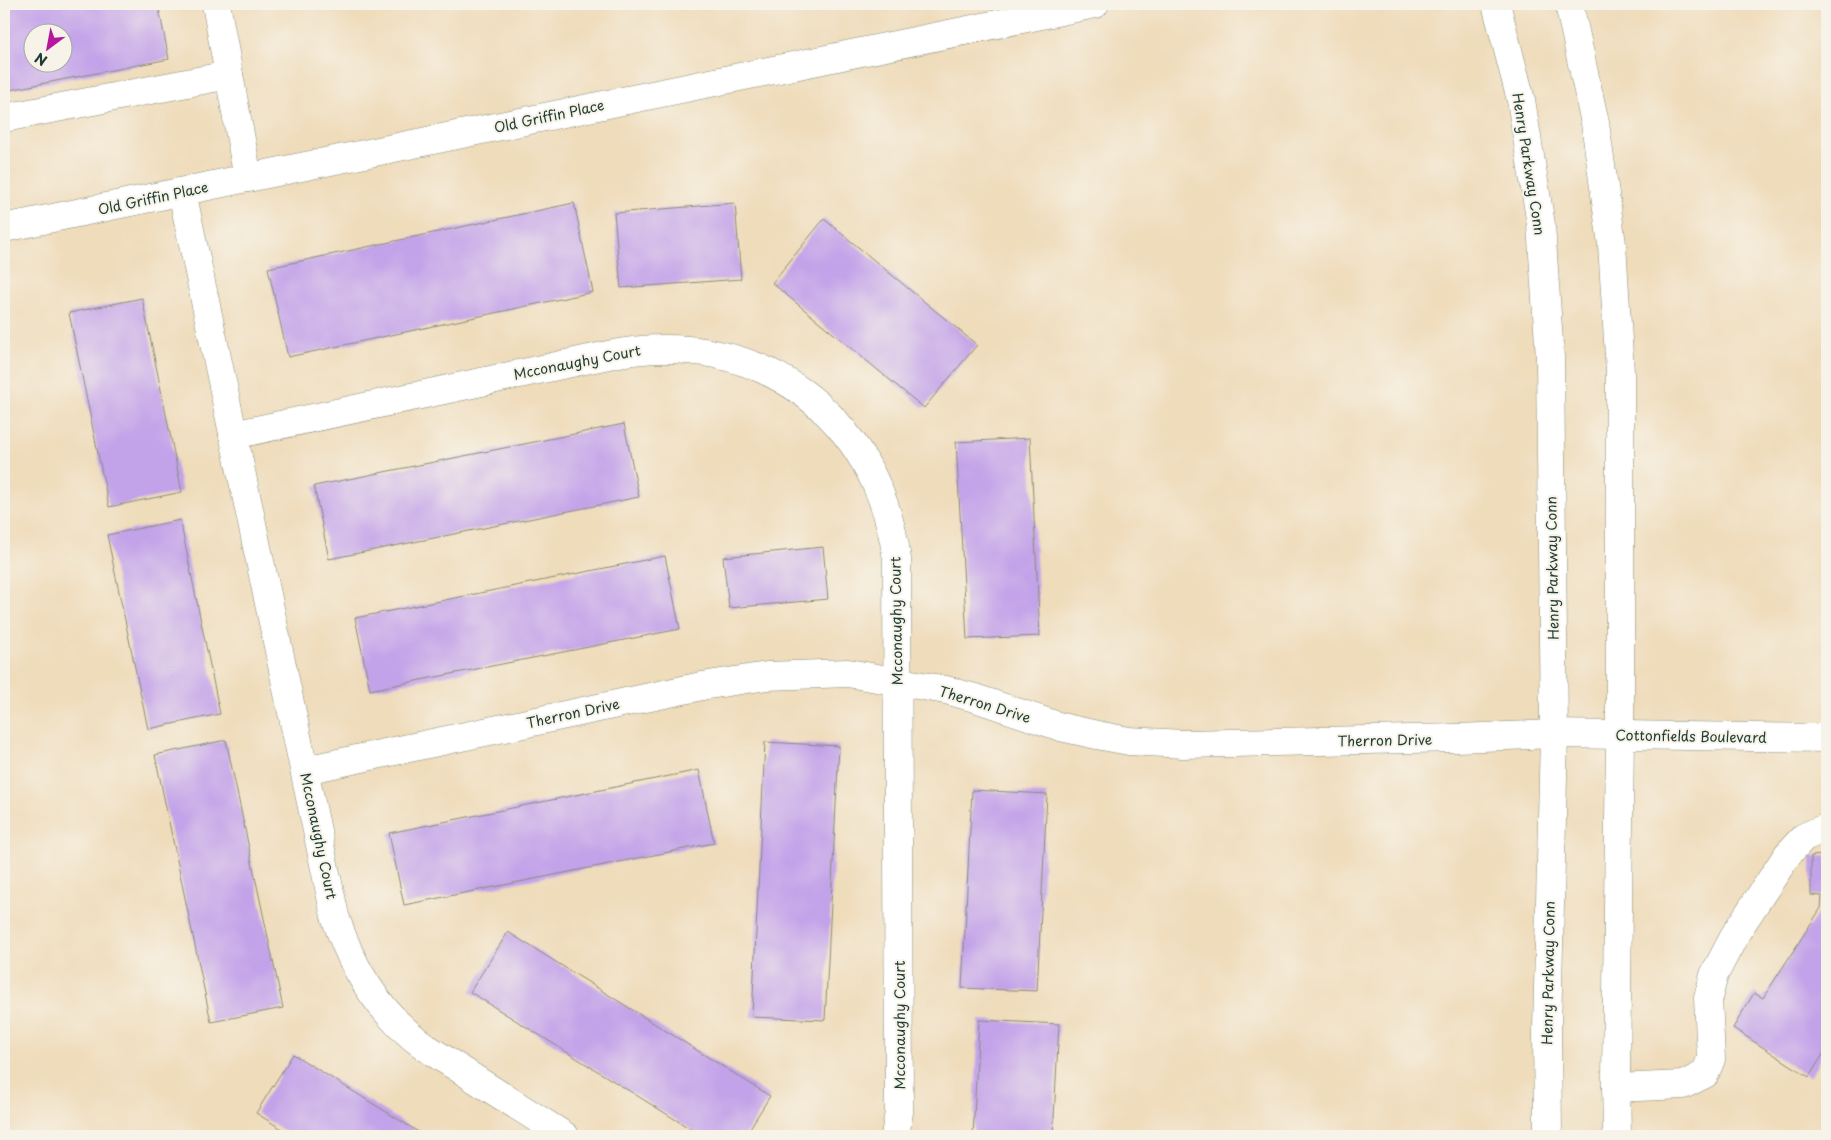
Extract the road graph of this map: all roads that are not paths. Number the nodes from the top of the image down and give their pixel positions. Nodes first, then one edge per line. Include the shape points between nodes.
1 (216, 4) edge
2 (1095, 4) edge
3 (1496, 4) edge
4 (1569, 4) edge
5 (229, 74) junction
6 (4, 118) edge
7 (248, 178) junction
8 (182, 192) junction
9 (4, 228) edge
10 (233, 435) junction
11 (897, 682) junction
12 (1554, 734) junction
13 (1620, 736) junction
14 (1827, 738) edge
15 (305, 770) junction
16 (1827, 829) edge
17 (1616, 1088) junction
18 (565, 1136) edge
19 (895, 1136) edge
20 (1548, 1136) edge
21 (1617, 1136) edge

1 - 5 street
2 - 7 street, Old Griffin Place
3 - 12 street, Henry Parkway Conn via 1521,100 1541,225 1550,358
4 - 13 street via 1595,123 1612,244 1620,372
5 - 6 street
5 - 7 street
7 - 8 street, Old Griffin Place
8 - 9 street, Old Griffin Place
8 - 10 street, Mcconaughy Court
10 - 11 street, Mcconaughy Court via 636,350 690,349 746,362 782,380 829,415 855,446 874,478 890,520 897,559
10 - 15 street, Mcconaughy Court
11 - 12 street, Therron Drive via 946,690 1061,727 1156,743
11 - 15 street, Therron Drive via 848,673 741,679
11 - 19 street, Mcconaughy Court via 899,1112
12 - 13 street, Cottonfields Boulevard
12 - 20 street, Henry Parkway Conn via 1547,1030
13 - 14 street, Cottonfields Boulevard
13 - 17 street
15 - 18 street, Mcconaughy Court via 335,916 350,957 374,997 426,1048
16 - 17 street via 1804,836 1788,854 1737,931 1714,975 1708,998 1711,1059 1705,1074 1683,1085
17 - 21 street

